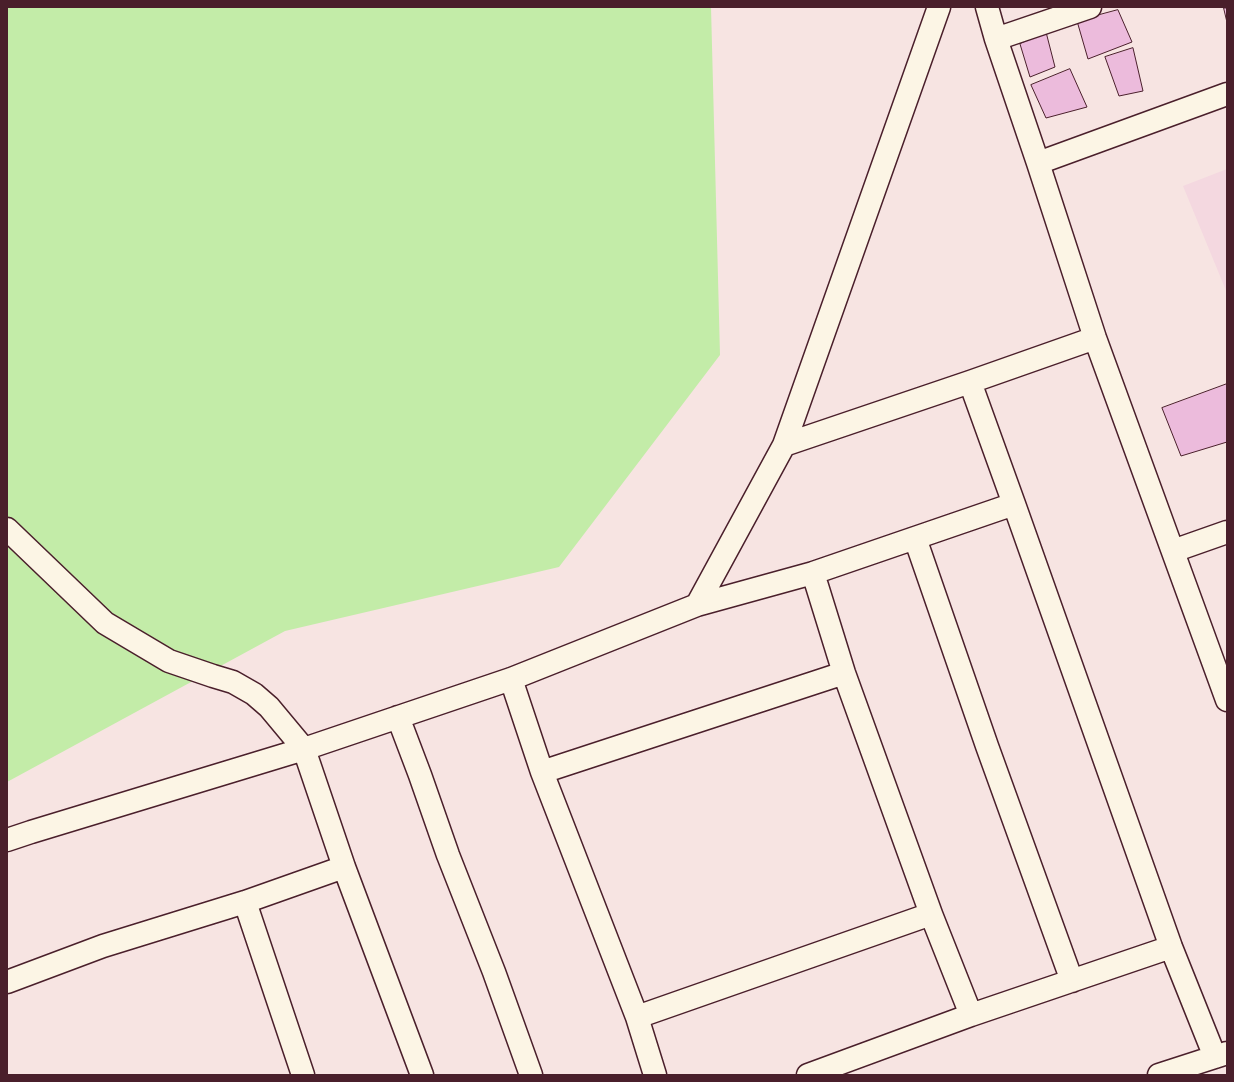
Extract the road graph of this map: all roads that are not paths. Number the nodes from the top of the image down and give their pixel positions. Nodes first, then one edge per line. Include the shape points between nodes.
1 (939, 7) edge
2 (987, 7) edge
3 (1090, 7) edge
4 (996, 39) junction
5 (1227, 94) edge
6 (1038, 163) junction
7 (1095, 338) junction
8 (970, 382) junction
9 (784, 445) junction
10 (1014, 504) junction
11 (7, 529) edge
12 (1227, 532) edge
13 (915, 538) junction
14 (1173, 551) junction
15 (813, 573) junction
16 (697, 606) junction
17 (1220, 660) edge
18 (844, 673) junction
19 (511, 679) junction
20 (1227, 700) edge
21 (398, 717) junction
22 (304, 749) junction
23 (542, 772) junction
24 (7, 840) edge
25 (344, 867) junction
26 (245, 902) junction
27 (931, 914) junction
28 (1171, 947) junction
29 (1072, 981) junction
30 (7, 982) edge
31 (971, 1015) junction
32 (636, 1017) junction
33 (1221, 1055) edge
34 (303, 1075) edge
35 (422, 1075) edge
36 (531, 1075) edge
37 (655, 1075) edge
38 (808, 1075) edge
39 (1159, 1075) edge

1 - 9 street
2 - 4 street
3 - 4 street
4 - 6 street
5 - 6 street
6 - 7 street
7 - 8 street
7 - 14 street
8 - 9 street
8 - 10 street
9 - 16 street
10 - 13 street
10 - 28 street
11 - 22 street via 105,623 169,661 233,682 254,694
12 - 14 street
13 - 15 street
13 - 29 street
14 - 17 street
15 - 16 street
15 - 18 street
16 - 19 street
17 - 20 street
18 - 23 street
18 - 27 street
19 - 21 street
19 - 23 street
21 - 22 street
21 - 36 street
22 - 24 street
22 - 25 street
23 - 32 street
25 - 26 street
25 - 35 street
26 - 30 street via 103,946
26 - 34 street
27 - 31 street
27 - 32 street
28 - 29 street
28 - 33 street
29 - 31 street
31 - 38 street
32 - 37 street
33 - 39 street

